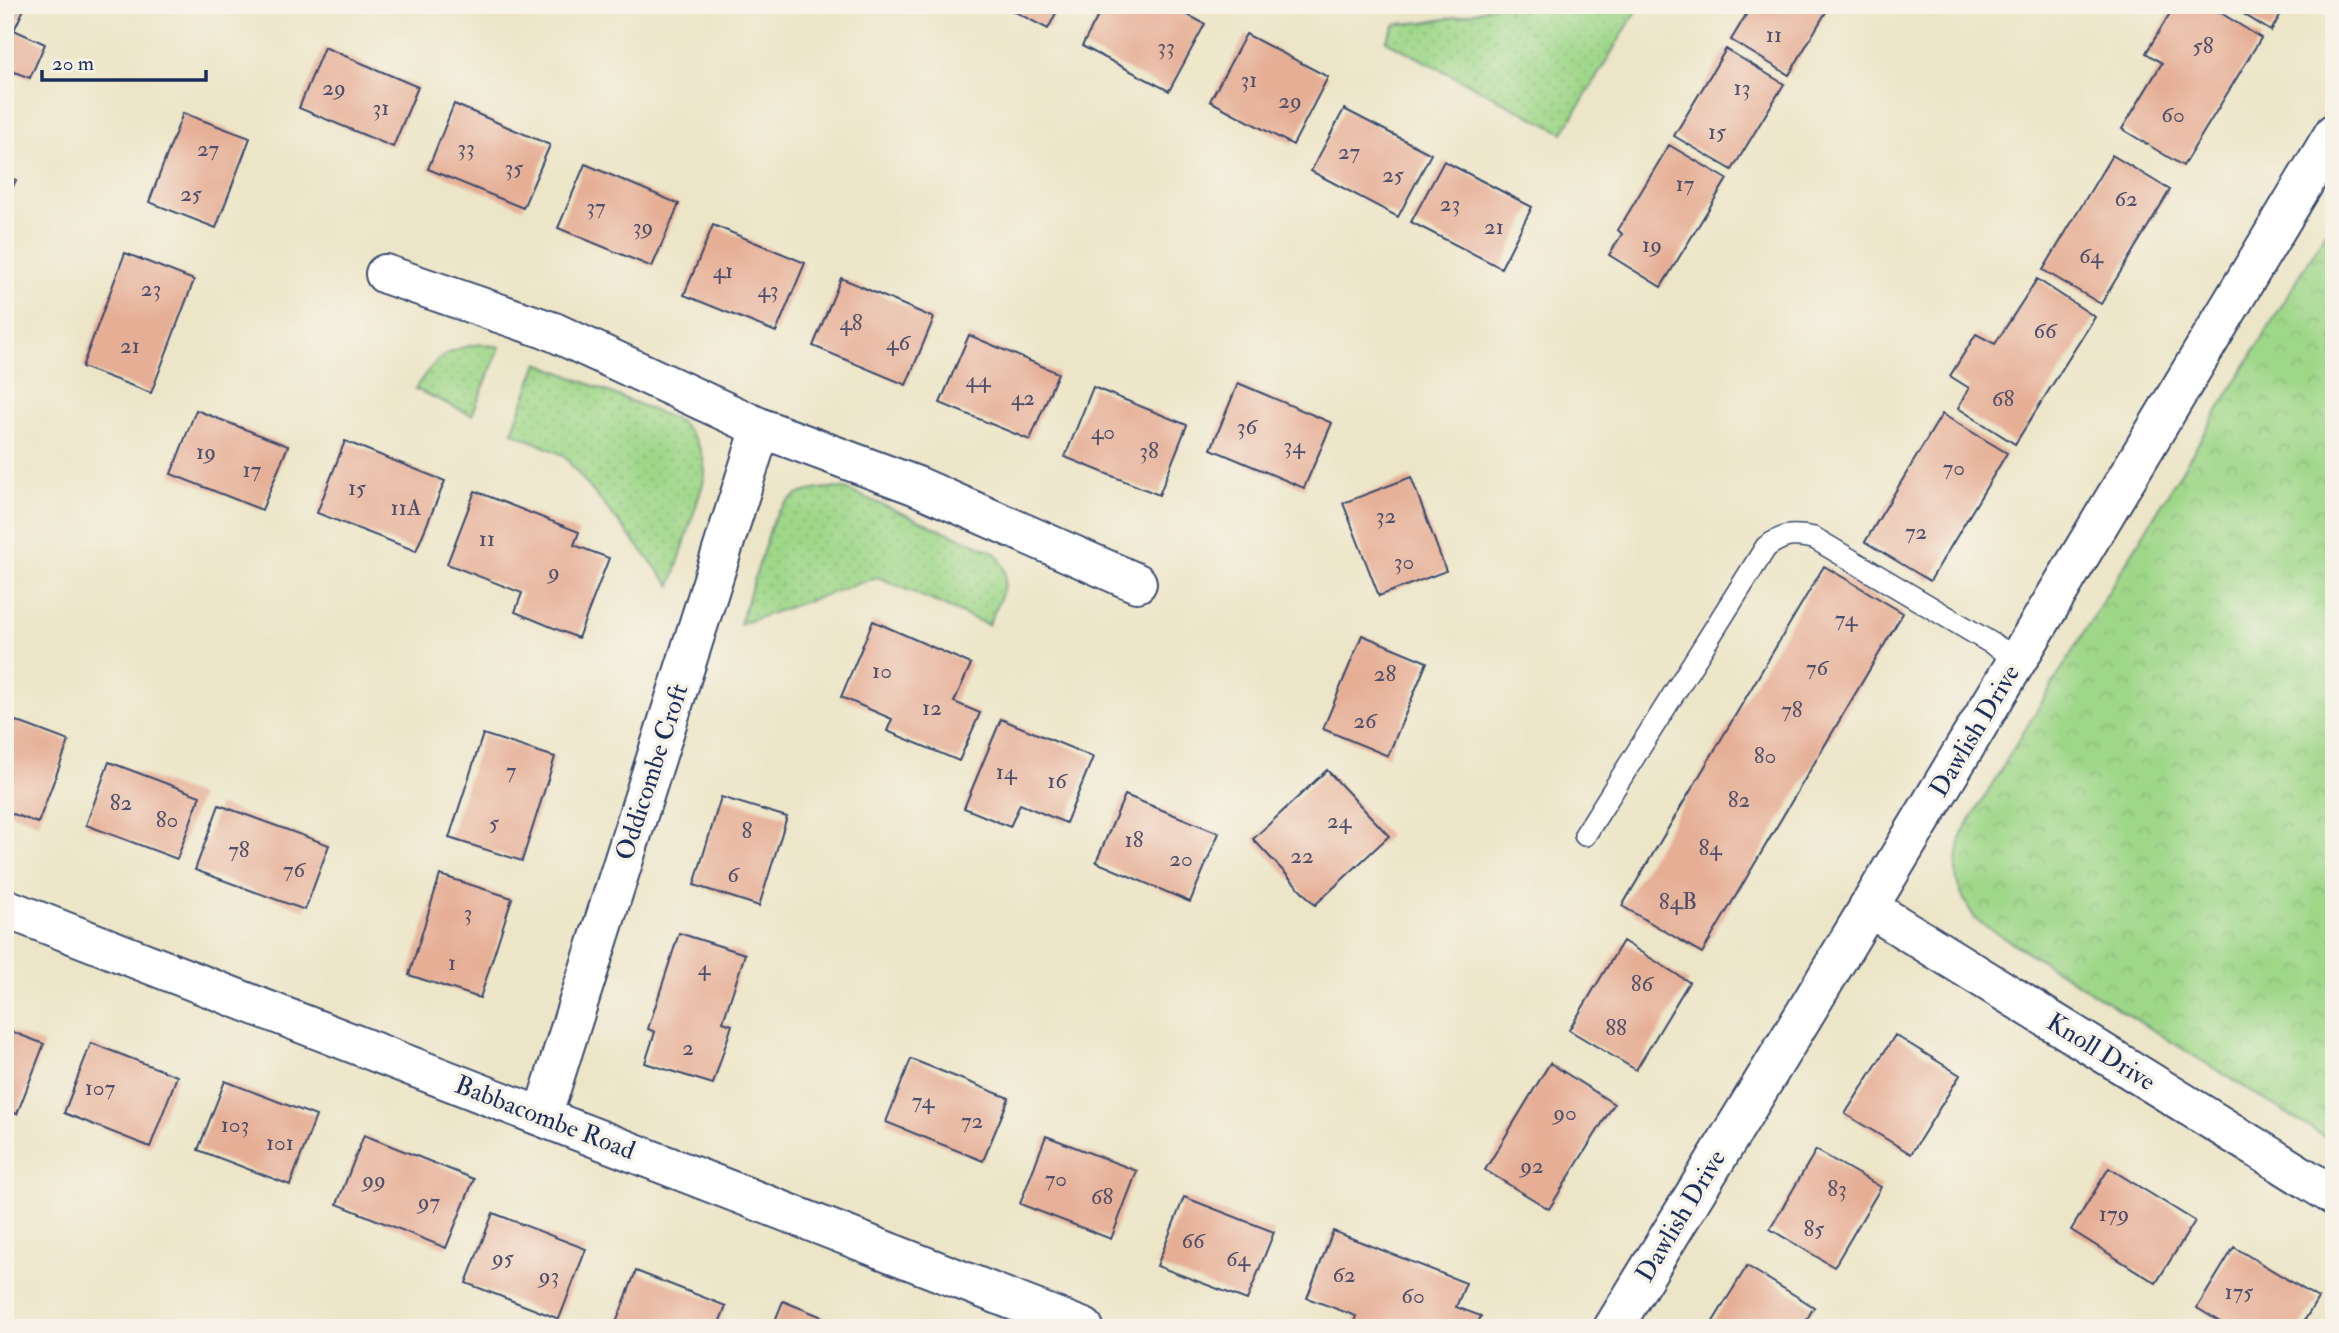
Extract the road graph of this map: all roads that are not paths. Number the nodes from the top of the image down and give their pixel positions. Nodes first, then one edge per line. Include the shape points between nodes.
1 (2334, 133) edge
2 (385, 274) dead end
3 (761, 428) junction
4 (1137, 583) dead end
5 (2018, 659) junction
6 (1585, 835) dead end
7 (1868, 907) junction
8 (5, 908) edge
9 (542, 1117) junction
10 (2334, 1196) edge
11 (1084, 1328) edge
12 (1613, 1328) edge

1 - 5 street, Dawlish Drive
2 - 3 street via 554,332
3 - 4 street via 917,486
3 - 9 street, Oddicombe Croft
5 - 6 lane via 1814,538 1780,537 1766,547
5 - 7 street, Dawlish Drive
7 - 10 street, Knoll Drive
7 - 12 street, Dawlish Drive
8 - 9 street, Babbacombe Road
9 - 11 street, Babbacombe Road

